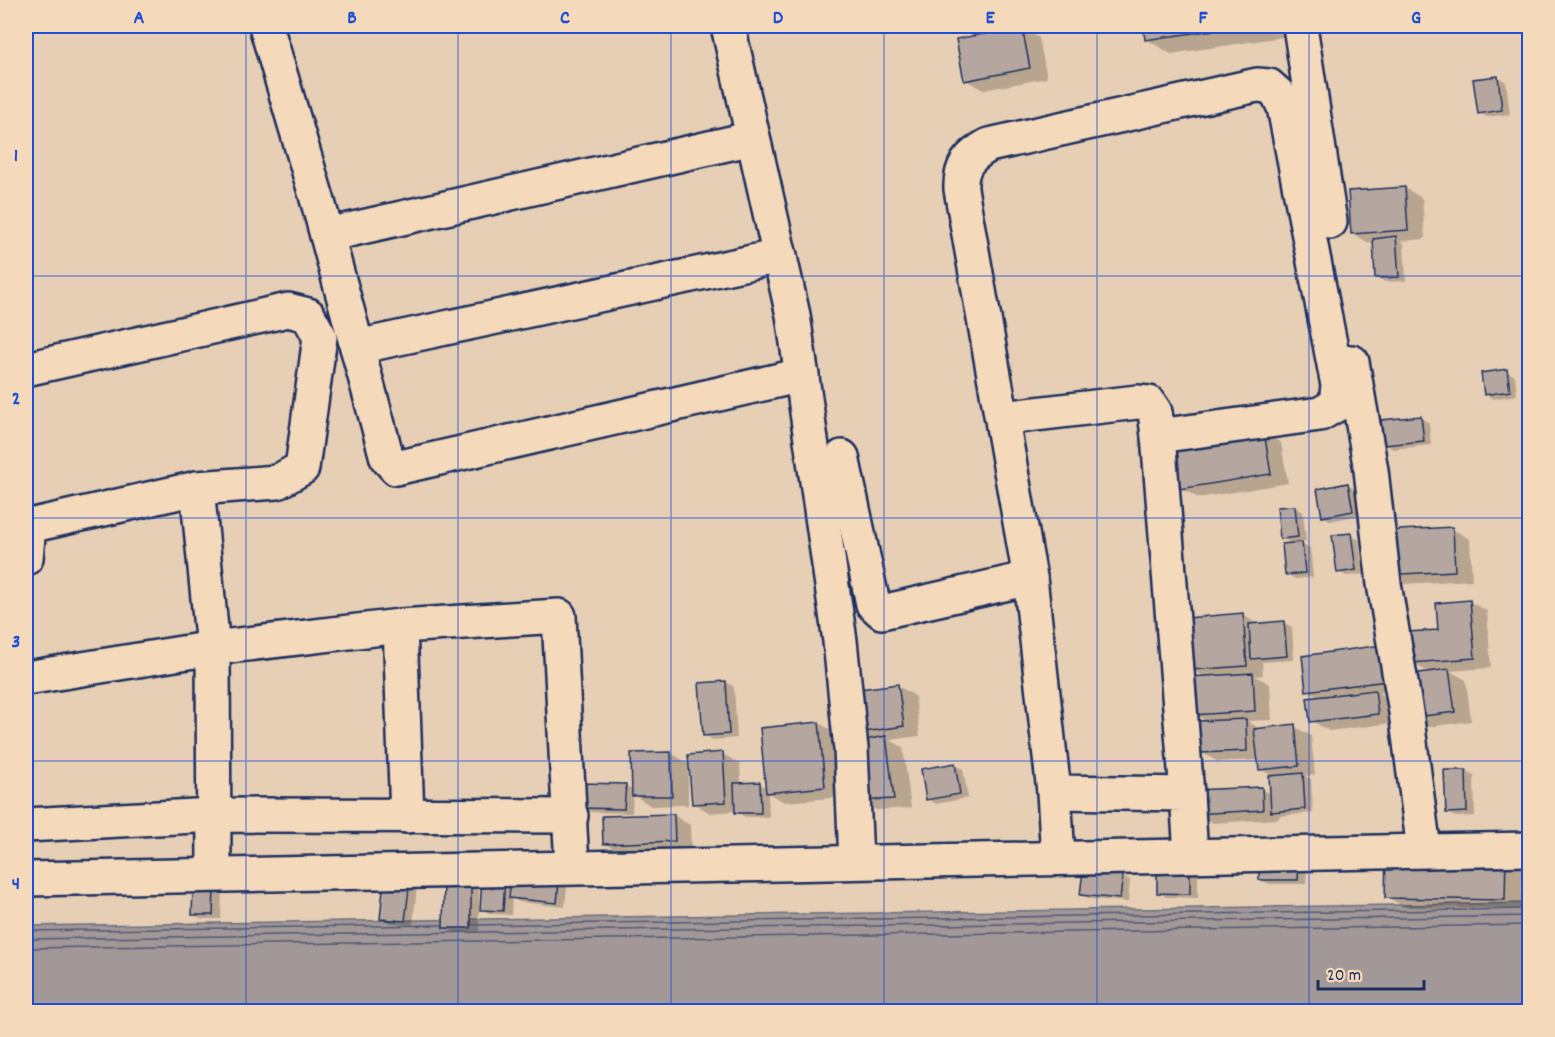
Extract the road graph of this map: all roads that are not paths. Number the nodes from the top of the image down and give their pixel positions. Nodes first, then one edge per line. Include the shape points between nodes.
1 (266, 26) edge
2 (728, 26) edge
3 (1300, 26) edge
4 (753, 138) junction
5 (327, 235) junction
6 (780, 256) junction
7 (357, 347) junction
8 (26, 369) edge
9 (802, 375) junction
10 (1002, 418) junction
11 (1158, 436) junction
12 (842, 457) dead end
13 (197, 488) junction
14 (27, 537) edge
15 (1030, 578) junction
16 (400, 626) junction
17 (213, 648) junction
18 (26, 678) edge
19 (1054, 792) junction
20 (1187, 794) junction
21 (213, 815) junction
22 (407, 816) junction
23 (571, 816) junction
24 (26, 825) edge
25 (1530, 849) edge
26 (1424, 850) junction
27 (1191, 855) junction
28 (1058, 858) junction
29 (856, 861) junction
30 (572, 867) junction
31 (214, 874) junction
32 (26, 879) edge

1 - 5 street
2 - 4 street
3 - 26 street via 1371,470
4 - 5 street
4 - 6 street
5 - 7 street
6 - 7 street
6 - 9 street
7 - 9 street via 387,458 396,468
8 - 13 street via 288,310 308,315 320,337 302,468 277,482
9 - 29 street via 840,641 851,749
10 - 11 street via 1149,403 1155,412
10 - 11 street via 961,189 965,162 989,145 1257,85 1269,86 1284,107 1295,152 1338,400 1320,414
10 - 15 street
11 - 20 street
12 - 15 street via 877,610
13 - 14 street
13 - 17 street
15 - 19 street
16 - 17 street
16 - 22 street
16 - 23 street via 559,616
17 - 18 street
17 - 21 street
19 - 20 street
19 - 28 street
20 - 27 street
21 - 22 street
21 - 24 street
21 - 31 street
22 - 23 street
23 - 30 street
25 - 26 street
26 - 27 street
27 - 28 street
28 - 29 street
29 - 30 street
30 - 31 street
31 - 32 street

